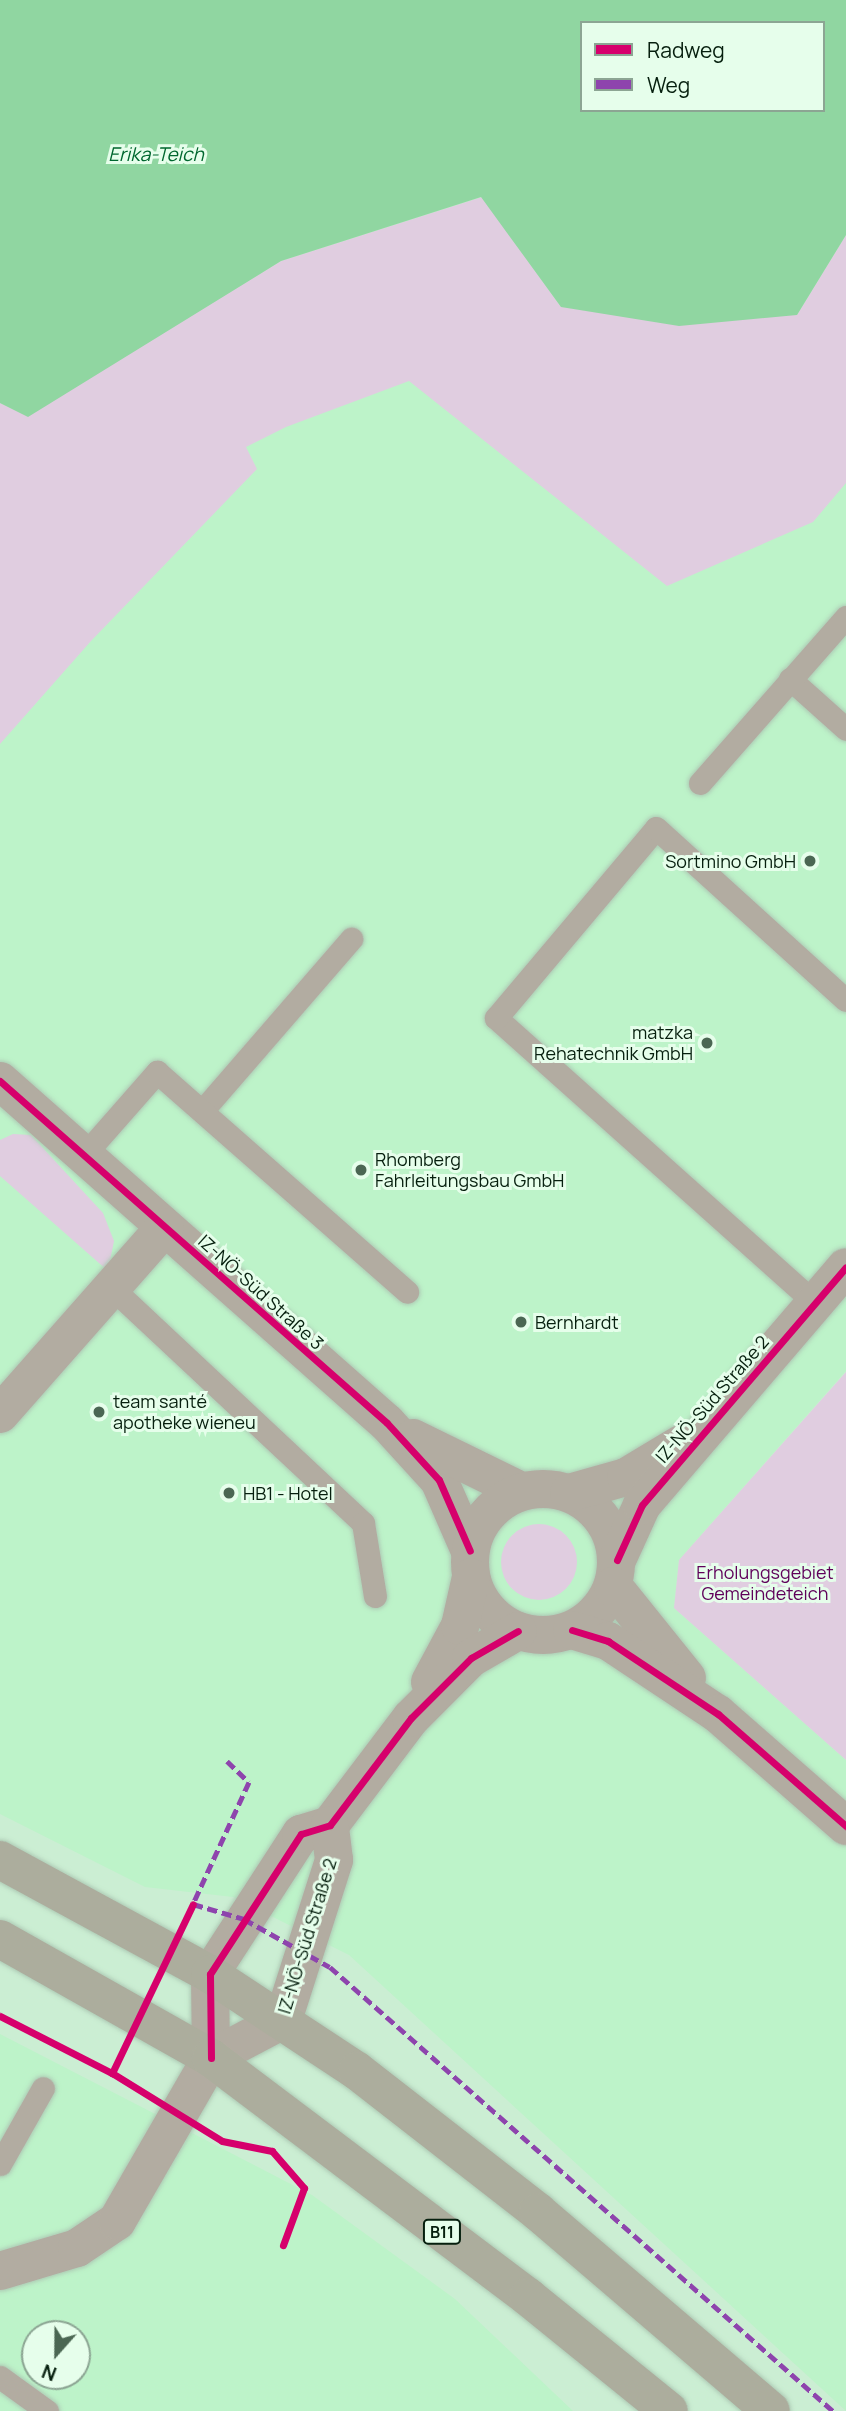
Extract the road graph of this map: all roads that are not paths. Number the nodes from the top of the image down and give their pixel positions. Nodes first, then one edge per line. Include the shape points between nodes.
1 (846, 617) edge
2 (790, 679) junction
3 (846, 729) edge
4 (700, 783) dead end
5 (351, 939) dead end
6 (846, 1000) edge
7 (0, 1081) edge
8 (202, 1111) junction
9 (84, 1155) junction
10 (165, 1227) junction
11 (846, 1267) edge
12 (112, 1288) junction
13 (407, 1292) dead end
14 (815, 1303) junction
15 (0, 1414) edge
16 (387, 1423) junction
17 (707, 1428) junction
18 (521, 1491) junction
19 (569, 1493) junction
20 (470, 1564) junction
21 (615, 1573) junction
22 (375, 1596) dead end
23 (572, 1630) junction
24 (518, 1631) junction
25 (718, 1714) junction
26 (411, 1718) junction
27 (330, 1825) junction
28 (846, 1826) edge
29 (0, 1860) edge
30 (0, 1939) edge
31 (210, 1974) junction
32 (283, 2020) junction
33 (211, 2058) junction
34 (43, 2088) dead end
35 (0, 2164) edge
36 (0, 2271) edge
37 (0, 2377) edge
38 (47, 2411) edge
39 (670, 2411) edge
40 (771, 2411) edge

1 - 2 lane
2 - 3 lane
2 - 4 lane
5 - 8 lane
6 - 14 lane via 656,828 496,1018
7 - 9 street, IZ-NÖ-Süd Straße 3
8 - 9 lane via 157,1072
8 - 13 lane
9 - 10 street, IZ-NÖ-Süd Straße 3
10 - 12 street
10 - 16 street, IZ-NÖ-Süd Straße 3
11 - 14 street, IZ-NÖ-Süd Straße 2
12 - 15 street
12 - 22 lane via 362,1523
14 - 17 street, IZ-NÖ-Süd Straße 2
16 - 18 street, IZ-NÖ-Süd Straße 3
16 - 20 street, IZ-NÖ-Süd Straße 3 via 439,1480
17 - 19 street, IZ-NÖ-Süd Straße 2 via 626,1477
17 - 21 street, IZ-NÖ-Süd Straße 2 via 638,1511
18 - 19 street via 545,1488
18 - 20 street via 492,1508 477,1527
19 - 21 street via 590,1505 612,1535
20 - 24 street via 478,1597 495,1617
20 - 26 street via 460,1626
21 - 23 street via 600,1609
21 - 25 street
23 - 24 street via 545,1636
23 - 25 street via 608,1641
24 - 26 street via 471,1658
25 - 28 street
26 - 27 street
27 - 31 street via 300,1835
27 - 32 street, IZ-NÖ-Süd Straße 2 via 334,1860
29 - 31 main road
30 - 33 main road, B11
31 - 32 main road
31 - 33 street
32 - 33 street, IZ-NÖ-Süd Straße 2
32 - 40 main road via 357,2071 538,2213
33 - 36 street via 117,2221 78,2248
33 - 39 main road, B11 via 528,2297
34 - 35 lane
37 - 38 lane

